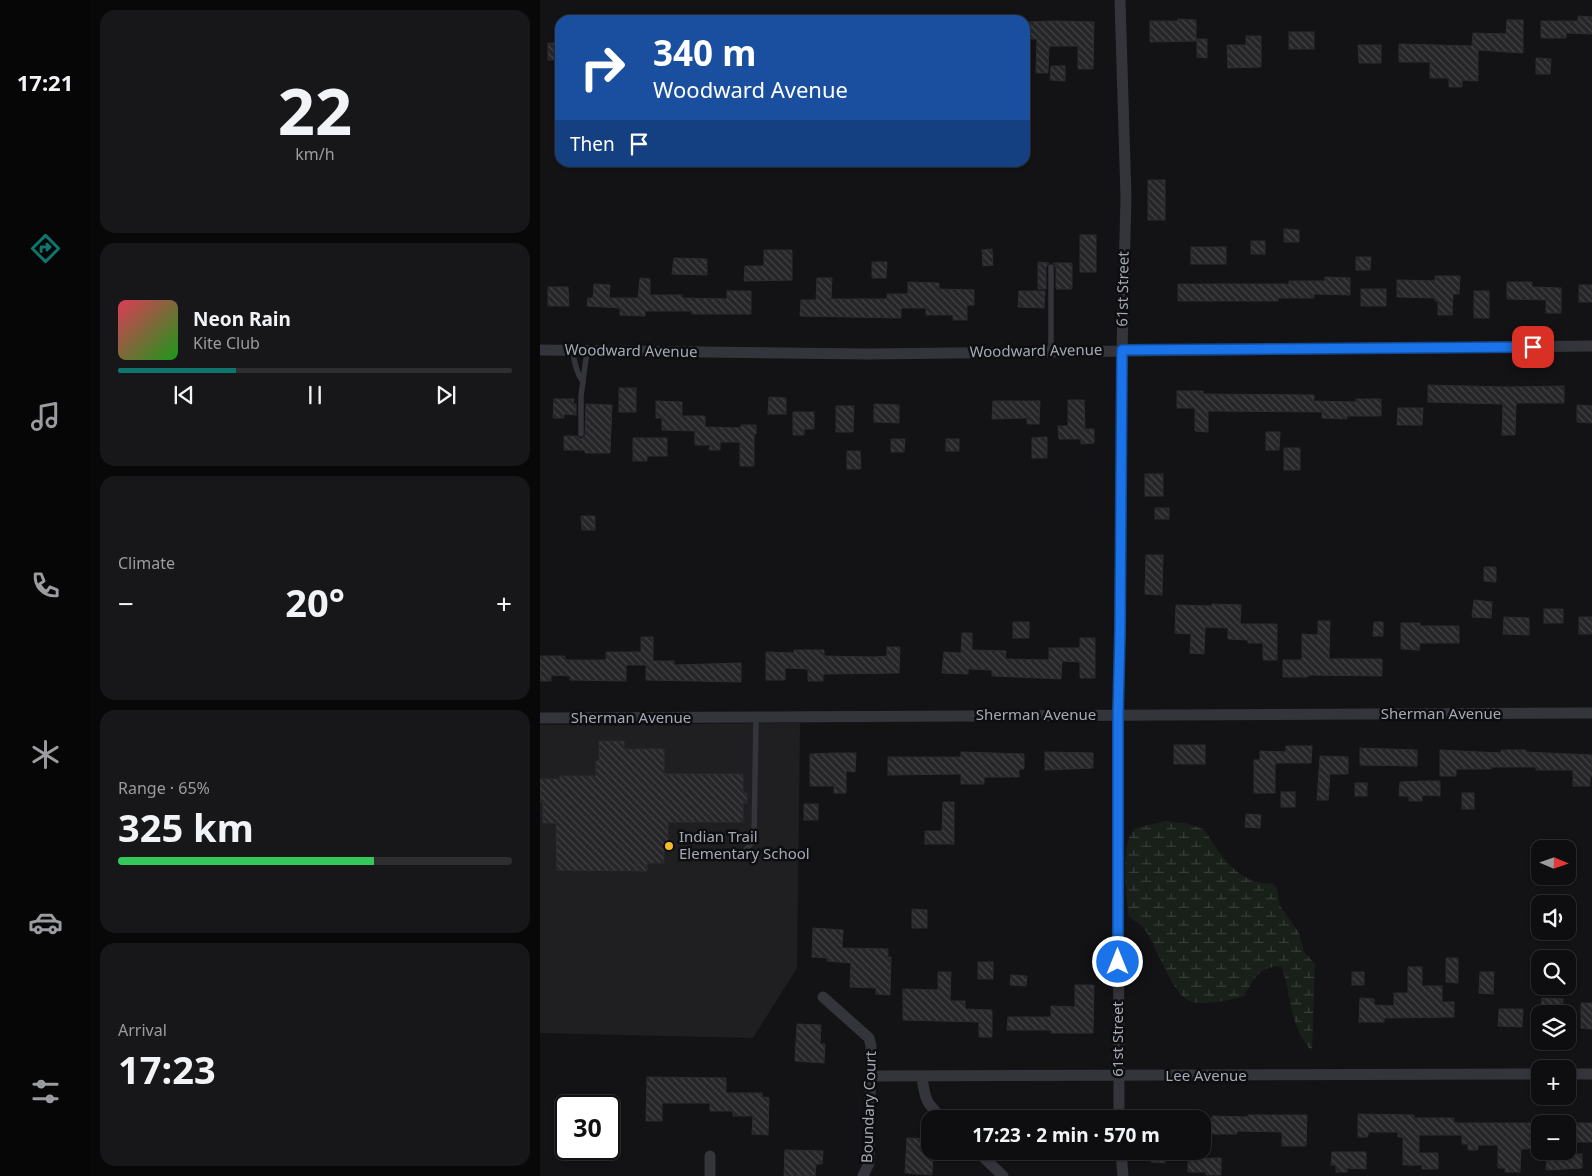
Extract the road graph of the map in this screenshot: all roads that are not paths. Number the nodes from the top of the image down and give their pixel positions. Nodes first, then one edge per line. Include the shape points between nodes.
1 (1120, 0) edge
2 (1051, 267) dead end
3 (1592, 346) edge
4 (540, 350) edge
5 (1122, 350) junction
6 (573, 351) junction
7 (587, 351) junction
8 (1051, 351) junction
9 (583, 382) junction
10 (581, 434) dead end
11 (1592, 713) edge
12 (1118, 715) junction
13 (756, 717) junction
14 (540, 718) edge
15 (740, 857) dead end
16 (823, 997) dead end
17 (1531, 1074) edge
18 (1576, 1074) edge
19 (1592, 1074) edge
20 (1118, 1075) junction
21 (871, 1076) junction
22 (922, 1077) junction
23 (934, 1110) edge
24 (1119, 1110) edge
25 (710, 1156) dead end
26 (986, 1160) edge
27 (1122, 1160) edge
28 (710, 1176) edge
29 (863, 1176) edge
30 (1003, 1176) edge
31 (1123, 1176) edge

1 - 5 street, 61st Street via 1126,198
2 - 8 lane
3 - 5 street, Woodward Avenue
4 - 6 street, Woodward Avenue
5 - 8 street, Woodward Avenue
5 - 12 street, 61st Street
6 - 7 street, Woodward Avenue
6 - 9 lane via 574,363
7 - 8 street, Woodward Avenue via 868,354
7 - 9 lane
9 - 10 lane
11 - 12 street, Sherman Avenue
12 - 13 street, Sherman Avenue
12 - 20 street, 61st Street
13 - 14 street, Sherman Avenue
13 - 15 lane via 754,840
16 - 21 street, Boundary Court via 869,1038
17 - 20 street, Lee Avenue
18 - 19 street
20 - 22 street, Lee Avenue
20 - 24 street, 61st Street
21 - 22 street, Lee Avenue
21 - 29 street, Boundary Court via 868,1163
22 - 23 street via 927,1103
25 - 28 street
26 - 30 street
27 - 31 street

